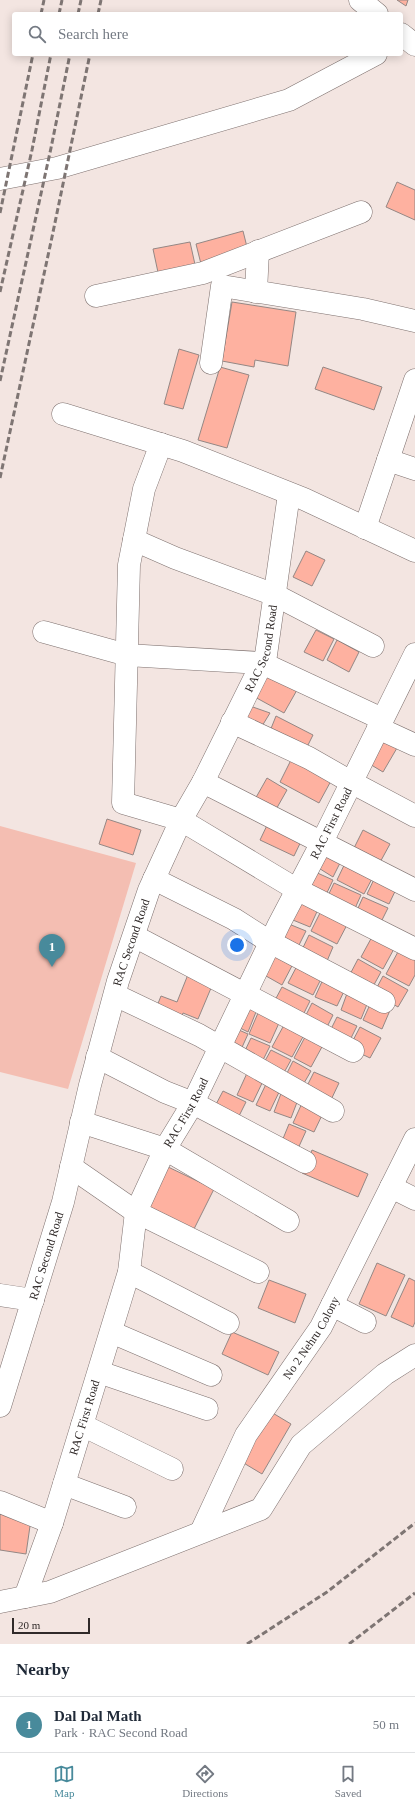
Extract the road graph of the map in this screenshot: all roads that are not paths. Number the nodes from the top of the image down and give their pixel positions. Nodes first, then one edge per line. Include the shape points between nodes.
1 (360, 0) edge
2 (375, 12) edge
3 (372, 56) edge
4 (0, 179) edge
5 (361, 212) dead end
6 (258, 251) junction
7 (256, 292) junction
8 (96, 296) dead end
9 (415, 321) edge
10 (211, 363) dead end
11 (415, 380) edge
12 (63, 414) dead end
13 (161, 444) junction
14 (388, 460) junction
15 (415, 469) edge
16 (289, 494) junction
17 (365, 528) junction
18 (134, 540) junction
19 (415, 550) edge
20 (275, 595) junction
21 (44, 632) dead end
22 (373, 646) dead end
23 (415, 654) edge
24 (127, 656) junction
25 (262, 663) junction
26 (232, 722) junction
27 (380, 723) junction
28 (415, 745) edge
29 (204, 782) junction
30 (351, 782) junction
31 (415, 816) edge
32 (181, 820) junction
33 (322, 842) junction
34 (154, 879) junction
35 (296, 890) junction
36 (415, 890) edge
37 (134, 936) junction
38 (270, 942) junction
39 (415, 949) edge
40 (115, 995) junction
41 (245, 995) junction
42 (384, 1002) dead end
43 (220, 1048) junction
44 (353, 1051) dead end
45 (97, 1057) junction
46 (193, 1103) junction
47 (333, 1111) dead end
48 (81, 1122) junction
49 (415, 1139) edge
50 (165, 1149) junction
51 (305, 1162) dead end
52 (71, 1167) junction
53 (391, 1186) junction
54 (415, 1199) edge
55 (136, 1212) junction
56 (288, 1221) dead end
57 (129, 1272) junction
58 (258, 1272) dead end
59 (0, 1295) edge
60 (33, 1300) junction
61 (332, 1305) junction
62 (365, 1322) dead end
63 (228, 1323) dead end
64 (111, 1332) junction
65 (415, 1355) edge
66 (6, 1369) edge
67 (99, 1372) junction
68 (211, 1375) dead end
69 (0, 1406) edge
70 (207, 1409) dead end
71 (82, 1425) junction
72 (172, 1469) dead end
73 (64, 1484) junction
74 (0, 1502) edge
75 (125, 1507) dead end
76 (52, 1523) junction
77 (201, 1532) junction
78 (25, 1597) junction
79 (0, 1602) edge

1 - 2 street
3 - 4 street via 289,100 57,168
5 - 6 street
6 - 7 street
6 - 8 street via 203,272
7 - 9 street via 363,309
7 - 10 street via 222,286
11 - 14 street
12 - 13 street
13 - 16 street
13 - 18 street via 144,489
14 - 15 street
14 - 17 street
16 - 17 street
16 - 20 street, RAC Second Road
17 - 19 street
18 - 20 street
18 - 24 street via 129,565
20 - 22 street
20 - 25 street, RAC Second Road via 266,656
21 - 24 street
23 - 27 street, RAC First Road
24 - 25 street
24 - 32 street via 123,803
25 - 26 street, RAC Second Road
25 - 27 street
26 - 29 street, RAC Second Road
26 - 30 street via 309,758
27 - 28 street
27 - 30 street, RAC First Road
29 - 32 street, RAC Second Road
29 - 33 street
30 - 31 street
30 - 33 street, RAC First Road
32 - 34 street, RAC Second Road
32 - 35 street
33 - 35 street, RAC First Road
33 - 36 street
34 - 37 street, RAC Second Road
34 - 38 street via 234,919
35 - 38 street, RAC First Road
35 - 39 street
37 - 40 street, RAC Second Road
37 - 41 street
38 - 41 street, RAC First Road
38 - 42 street
40 - 43 street via 199,1035
40 - 45 street, RAC Second Road
41 - 43 street, RAC First Road
41 - 44 street
43 - 46 street, RAC First Road
43 - 47 street
45 - 46 street via 165,1092
45 - 48 street, RAC Second Road
46 - 50 street, RAC First Road
46 - 51 street
48 - 50 street
48 - 52 street, RAC Second Road
49 - 53 street, No 2 Nehru Colony
50 - 55 street, RAC First Road
50 - 56 street
52 - 55 street
52 - 60 street, RAC Second Road
53 - 54 street
53 - 61 street, No 2 Nehru Colony
55 - 57 street, RAC First Road
55 - 58 street
57 - 63 street
57 - 64 street, RAC First Road
59 - 60 street
60 - 66 street, RAC Second Road
61 - 62 street
61 - 77 street, No 2 Nehru Colony via 320,1327 246,1435
64 - 67 street, RAC First Road
64 - 68 street
65 - 77 street via 386,1374 301,1445 261,1509
66 - 69 street, RAC Second Road
67 - 70 street
67 - 71 street, RAC First Road
71 - 72 street
71 - 73 street, RAC First Road
73 - 75 street
73 - 76 street, RAC First Road
74 - 76 street
76 - 78 street, RAC First Road
77 - 78 street via 50,1592
78 - 79 street

